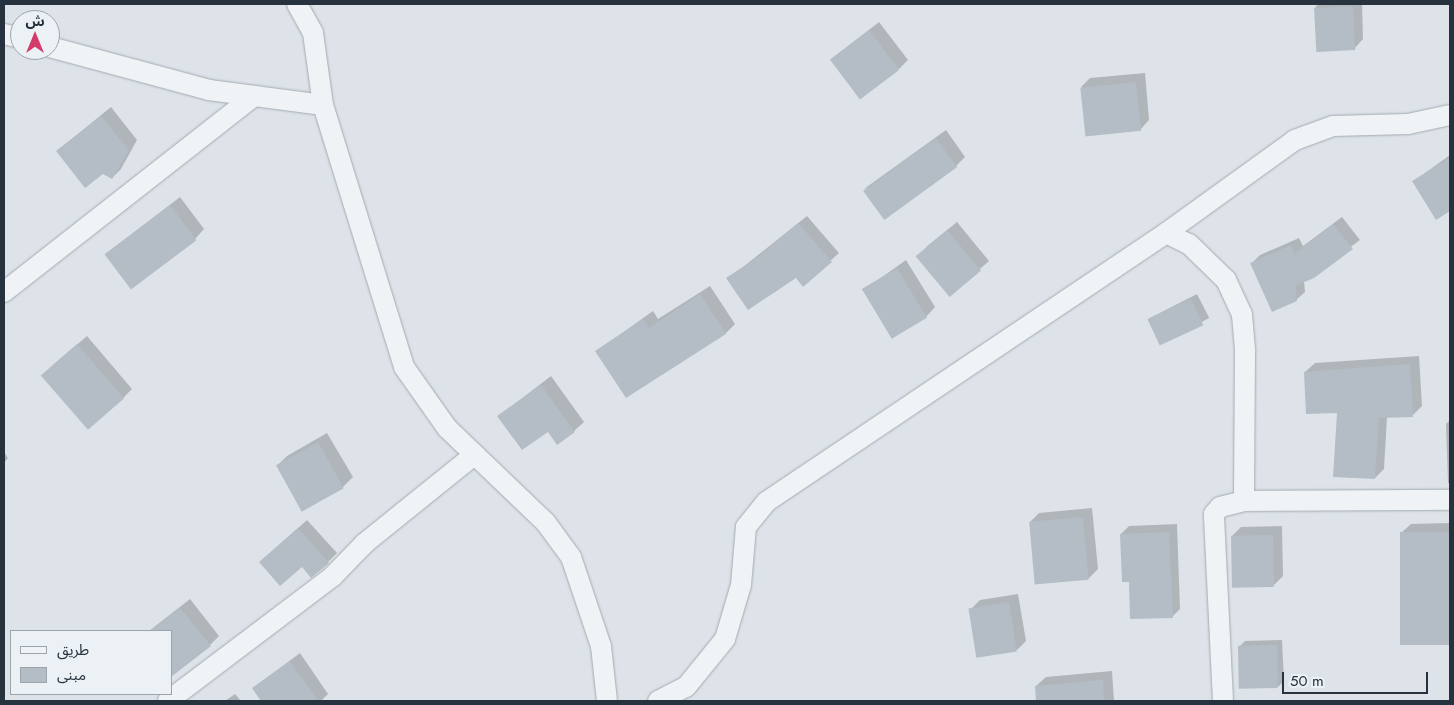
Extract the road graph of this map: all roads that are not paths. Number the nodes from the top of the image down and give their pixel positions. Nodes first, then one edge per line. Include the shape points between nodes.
1 (297, 4) edge
2 (60, 50) edge
3 (254, 96) junction
4 (323, 105) junction
5 (1450, 115) edge
6 (1166, 234) junction
7 (4, 292) edge
8 (473, 456) junction
9 (1450, 500) edge
10 (1244, 501) junction
11 (168, 701) edge
12 (607, 701) edge
13 (658, 701) edge
14 (1223, 701) edge

1 - 4 street via 313,34
2 - 3 street via 209,90
3 - 4 street
3 - 7 street
4 - 8 street via 404,368 447,428
5 - 6 street via 1408,124 1333,126 1295,140
6 - 10 street via 1189,244 1226,280 1242,315 1245,352
6 - 13 street via 766,502 746,527 742,585 725,639 686,686
8 - 11 street via 365,543 333,576
8 - 12 street via 546,524 571,557 601,646
9 - 10 street
10 - 14 street via 1220,507 1214,514

